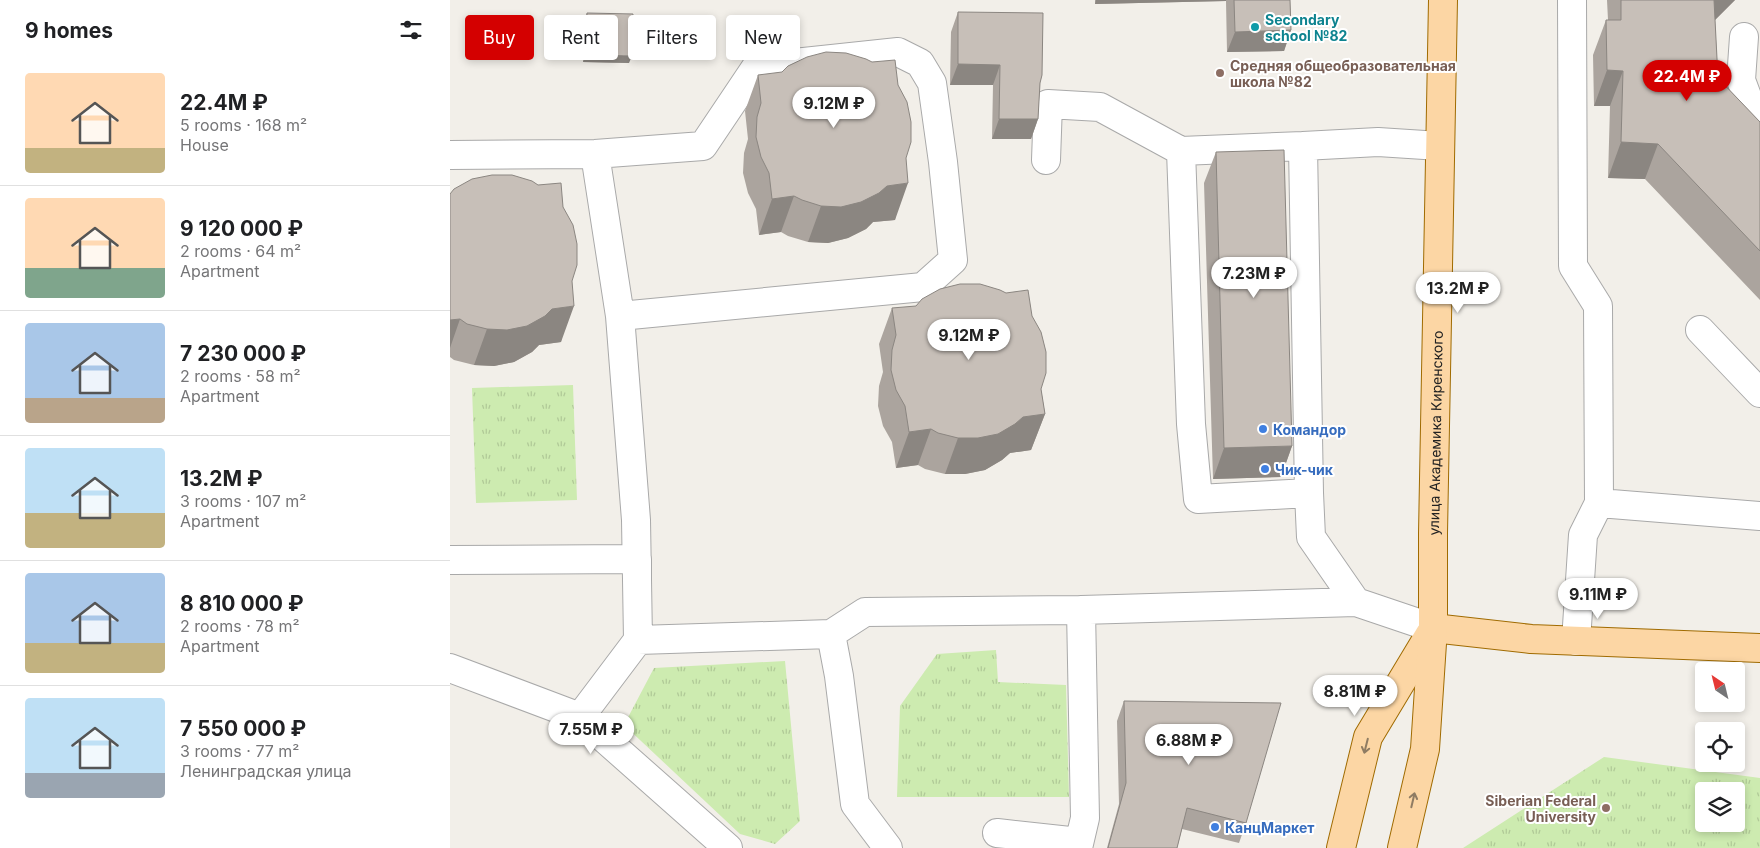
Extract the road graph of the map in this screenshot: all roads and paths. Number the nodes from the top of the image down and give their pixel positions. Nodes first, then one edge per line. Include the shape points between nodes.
1 (1443, 0) edge
2 (1572, 0) edge
3 (1744, 37) dead end
4 (1760, 124) edge
5 (1303, 146) junction
6 (1440, 146) junction
7 (1181, 151) junction
8 (595, 154) junction
9 (450, 155) edge
10 (1046, 160) dead end
11 (620, 316) junction
12 (1700, 330) dead end
13 (1760, 393) edge
14 (1309, 493) junction
15 (1599, 503) junction
16 (1760, 516) edge
17 (637, 559) junction
18 (450, 560) edge
19 (1356, 602) junction
20 (1081, 610) junction
21 (1433, 628) junction
22 (831, 634) junction
23 (638, 640) junction
24 (1576, 641) junction
25 (1760, 648) edge
26 (450, 668) edge
27 (580, 717) junction
28 (997, 833) dead end
29 (1079, 845) edge
30 (728, 848) edge
31 (888, 848) edge
32 (1341, 848) edge
33 (1402, 848) edge

1 - 6 main road, улица Академика Киренского
2 - 15 street via 1572,266 1598,306
3 - 4 street via 1741,80
5 - 6 street via 1378,142
5 - 7 street
5 - 14 street
6 - 21 main road, улица Академика Киренского
7 - 10 street via 1100,107 1048,104
7 - 14 street via 1191,424 1198,499
8 - 9 street
8 - 11 street
8 - 11 street via 703,146 756,67 898,52 920,63 932,83 953,260 923,287
11 - 17 street
12 - 13 street
14 - 19 street via 1311,536
15 - 16 street
15 - 24 street via 1583,534
17 - 18 street
17 - 23 street
19 - 20 street
19 - 21 street
20 - 22 street via 865,612
20 - 29 street via 1084,818
21 - 24 main road
21 -> 32 main road via 1368,737
33 -> 21 main road, улица Академика Киренского via 1424,749
22 - 23 street
22 - 31 street via 855,804
23 - 27 street
24 - 25 main road
26 - 27 street
27 - 30 street
28 - 29 street

